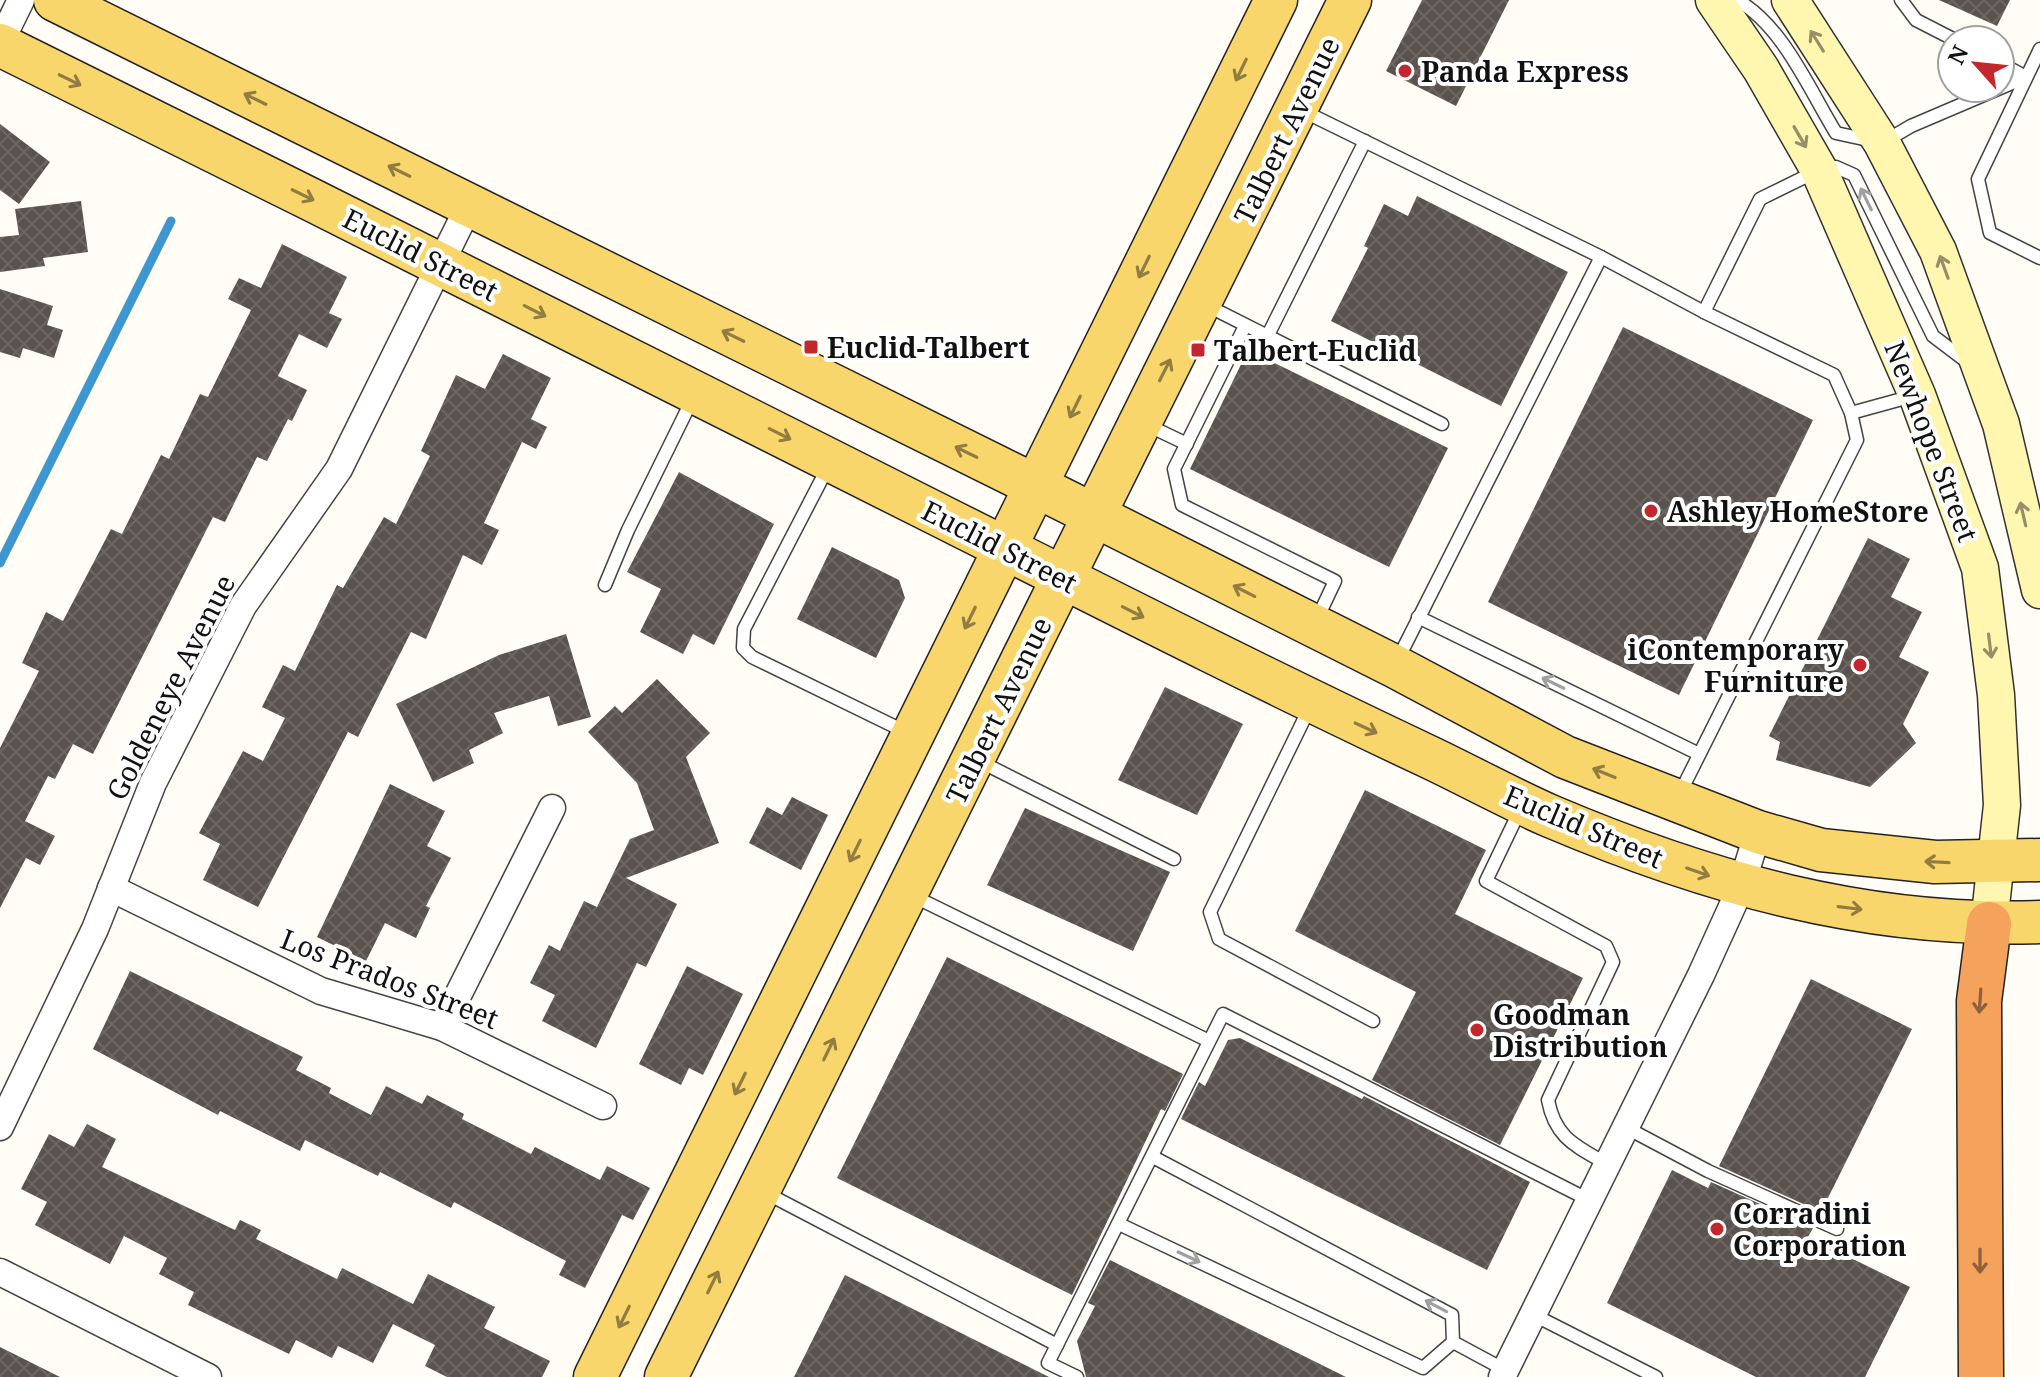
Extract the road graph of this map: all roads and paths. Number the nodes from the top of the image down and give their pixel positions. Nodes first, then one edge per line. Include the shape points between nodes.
1 (21, 0) edge
2 (55, 0) edge
3 (1276, 0) edge
4 (1350, 0) edge
5 (1714, 0) edge
6 (1737, 0) edge
7 (1790, 0) edge
8 (1901, 0) edge
9 (1936, 30) edge
10 (0, 44) edge
11 (2039, 51) edge
12 (2016, 72) edge
13 (2026, 77) junction
14 (1297, 108) junction
15 (1365, 141) junction
16 (1882, 143) junction
17 (1819, 170) junction
18 (469, 206) junction
19 (1601, 257) junction
20 (2040, 258) edge
21 (439, 263) junction
22 (1200, 302) junction
23 (1704, 312) junction
24 (1245, 326) junction
25 (1267, 337) junction
26 (1985, 376) junction
27 (696, 392) junction
28 (1917, 395) junction
29 (1851, 413) junction
30 (1138, 422) junction
31 (1442, 424) dead end
32 (1187, 444) junction
33 (832, 460) junction
34 (1036, 486) junction
35 (1094, 515) junction
36 (1005, 548) junction
37 (1063, 578) junction
38 (605, 585) dead end
39 (2040, 590) edge
40 (1418, 617) junction
41 (1313, 626) junction
42 (1394, 666) junction
43 (1312, 702) junction
44 (912, 736) junction
45 (1699, 754) junction
46 (974, 758) junction
47 (1677, 800) junction
48 (1524, 803) junction
49 (552, 808) dead end
50 (1758, 832) junction
51 (1174, 859) dead end
52 (2040, 860) edge
53 (1995, 863) junction
54 (1741, 887) junction
55 (111, 888) junction
56 (907, 893) junction
57 (2040, 922) edge
58 (1989, 924) junction
59 (1373, 1021) dead end
60 (442, 1027) junction
61 (1209, 1041) junction
62 (603, 1106) dead end
63 (0, 1127) edge
64 (1625, 1127) junction
65 (1153, 1157) junction
66 (1607, 1164) junction
67 (759, 1189) junction
68 (1589, 1200) junction
69 (1119, 1224) junction
70 (1837, 1229) dead end
71 (0, 1272) edge
72 (1532, 1314) junction
73 (1453, 1342) junction
74 (1057, 1345) junction
75 (1504, 1373) edge
76 (208, 1377) edge
77 (595, 1377) edge
78 (666, 1377) edge
79 (1077, 1377) edge
80 (1656, 1377) edge
81 (1981, 1377) edge

1 - 10 street
18 -> 2 main road, Euclid Street
3 -> 34 main road
4 - 14 main road, Talbert Avenue
5 -> 17 street, Newhope Street
6 - 16 lane via 1754,10 1790,57 1836,133
16 -> 7 street, Newhope Street
8 - 9 lane via 1916,20
10 -> 21 main road, Euclid Street
11 - 13 lane
12 - 13 lane
13 - 16 lane
13 - 20 lane via 1978,179 1990,233
14 - 15 lane
14 - 22 main road, Talbert Avenue
15 - 19 lane
15 - 25 lane
26 -> 16 street, Newhope Street via 1938,251
17 - 23 lane via 1760,199
26 -> 17 lane via 1933,336 1854,175 1836,167
17 - 28 street, Newhope Street
18 - 21 street, Goldeneye Avenue
34 -> 18 main road, Euclid Street
19 - 23 lane
19 - 40 lane
21 -> 27 main road, Euclid Street
21 - 55 street, Goldeneye Avenue via 339,469 243,606 153,783
22 - 24 lane
30 -> 22 main road, Talbert Avenue
23 - 29 lane via 1834,375
24 - 25 lane
24 - 32 lane
25 - 31 lane
39 -> 26 street, Newhope Street
27 -> 33 main road, Euclid Street
27 - 38 lane
28 - 29 lane
28 -> 53 street, Newhope Street via 1980,568 1996,695 2002,805
29 - 45 lane via 1857,440
30 - 32 lane
30 - 35 main road, Talbert Avenue
32 - 41 lane via 1174,469 1182,505 1335,581
33 - 36 main road, Euclid Street
33 - 44 lane via 744,629 743,648
34 - 35 main road, Euclid Street
34 - 36 main road
35 - 37 main road, Talbert Avenue
41 -> 35 main road, Euclid Street
36 - 37 main road, Euclid Street
36 -> 44 main road
37 -> 43 main road, Euclid Street
37 - 46 main road, Talbert Avenue
40 - 42 lane
45 -> 40 lane
41 - 42 main road, Euclid Street
47 -> 42 main road, Euclid Street via 1565,757
43 -> 48 main road, Euclid Street
43 - 59 lane via 1210,912 1219,939
44 -> 77 main road
45 - 47 lane
46 - 51 lane
46 - 56 main road, Talbert Avenue
47 - 50 main road, Euclid Street
48 -> 54 main road, Euclid Street
48 - 66 lane via 1486,881 1606,946 1613,962 1548,1100 1551,1120 1567,1140
49 - 60 street
53 -> 50 main road, Euclid Street via 1821,850
50 - 54 street
52 - 53 main road, Euclid Street
53 - 58 street, Newhope Street
54 -> 58 main road, Euclid Street via 1830,906
54 - 64 street
55 - 60 street, Los Prados Street via 321,991
55 - 63 street, Goldeneye Avenue
56 - 61 lane
67 -> 56 main road, Talbert Avenue
57 - 58 main road, Euclid Street
58 -> 81 highway via 1979,1001
60 - 62 street, Los Prados Street
61 - 65 lane
61 - 68 lane via 1223,1014
64 - 66 street
64 - 70 lane
65 - 69 lane
73 -> 65 lane via 1452,1315
66 - 68 street
67 - 74 lane
78 -> 67 main road, Talbert Avenue
68 - 72 street
69 -> 73 lane via 1423,1368
69 - 74 lane
71 - 76 street
72 - 75 street
72 - 80 lane
73 - 75 lane
74 - 79 lane via 1048,1363

